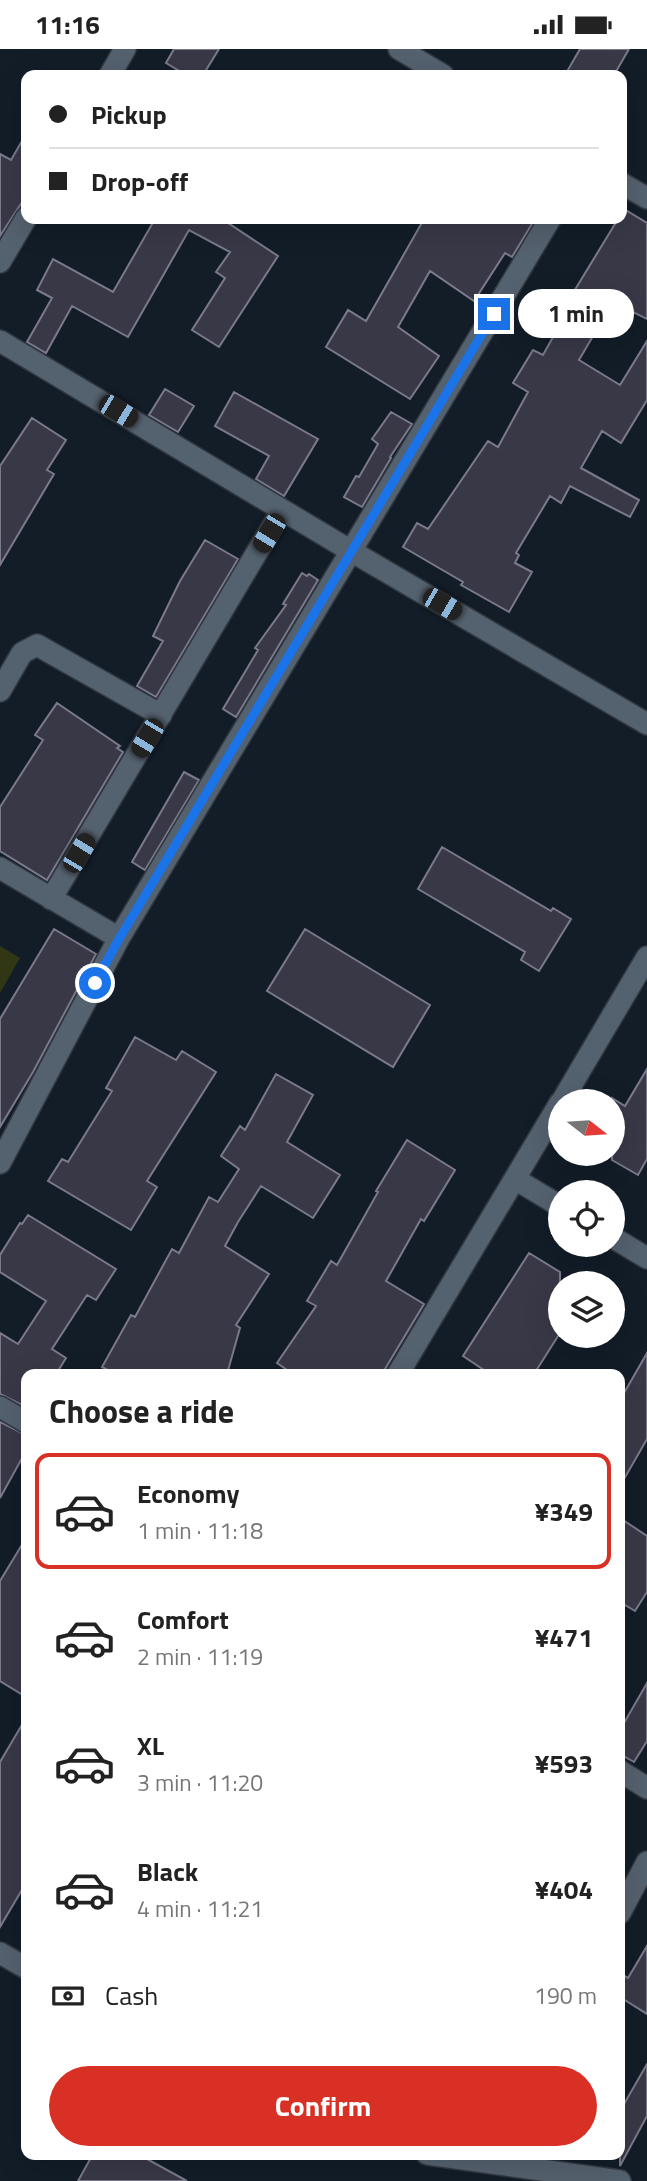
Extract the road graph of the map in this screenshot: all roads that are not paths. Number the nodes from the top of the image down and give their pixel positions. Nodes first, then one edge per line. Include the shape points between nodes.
1 (125, 49) edge
2 (399, 49) edge
3 (113, 70) edge
4 (435, 70) edge
5 (627, 186) edge
6 (647, 198) edge
7 (22, 224) edge
8 (548, 224) edge
9 (0, 262) edge
10 (0, 341) edge
11 (282, 510) junction
12 (351, 551) junction
13 (0, 691) edge
14 (161, 715) junction
15 (647, 724) edge
16 (0, 868) edge
17 (51, 899) junction
18 (119, 939) junction
19 (647, 957) edge
20 (569, 1089) edge
21 (548, 1124) edge
22 (0, 1163) edge
23 (515, 1179) junction
24 (548, 1199) edge
25 (625, 1245) edge
26 (647, 1258) edge
27 (401, 1369) edge
28 (0, 1407) edge
29 (21, 1419) edge
30 (625, 1774) edge
31 (647, 1787) edge
32 (647, 1862) edge
33 (625, 1904) edge
34 (0, 1953) edge
35 (21, 1965) edge
36 (500, 2160) edge
37 (620, 2181) edge

1 - 3 street
2 - 4 street
5 - 6 street
7 - 9 street
8 - 12 street
10 - 11 street
11 - 12 street
11 - 14 street
12 - 15 street
12 - 18 street
13 - 14 street via 22,653 37,645
14 - 17 street
16 - 17 street
17 - 18 street
18 - 22 street
19 - 20 street
21 - 23 street
23 - 24 street
23 - 27 street
25 - 26 street
28 - 29 street
30 - 31 street
32 - 33 street
34 - 35 street
36 - 37 street

